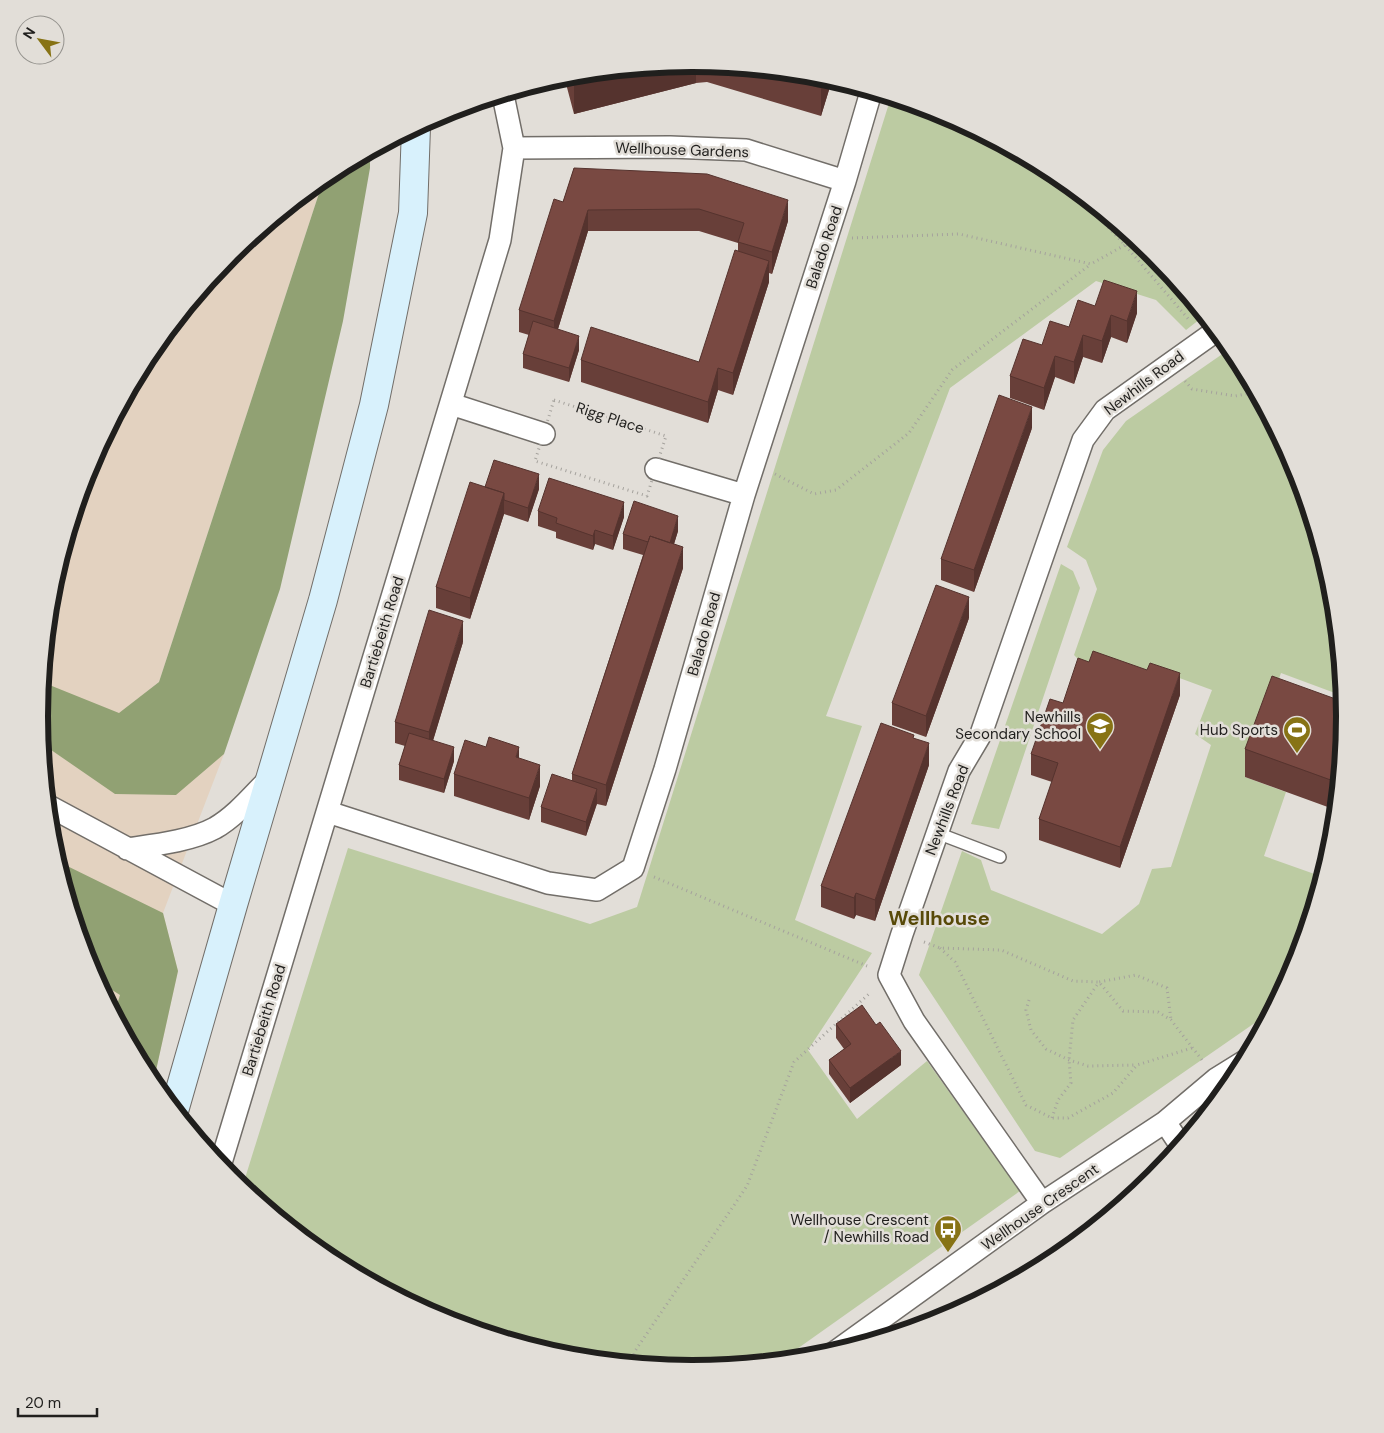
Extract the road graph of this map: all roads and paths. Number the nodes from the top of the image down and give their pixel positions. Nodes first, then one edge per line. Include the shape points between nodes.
1 (869, 97) edge
2 (504, 100) edge
3 (416, 134) edge
4 (514, 148) junction
5 (845, 181) junction
6 (1097, 216) edge
7 (827, 238) junction
8 (1125, 245) junction
9 (1090, 264) junction
10 (1211, 335) edge
11 (1171, 363) junction
12 (1250, 393) edge
13 (451, 404) junction
14 (544, 434) junction
15 (754, 463) junction
16 (656, 469) junction
17 (744, 495) junction
18 (271, 776) junction
19 (54, 808) edge
20 (328, 812) junction
21 (937, 833) junction
22 (127, 849) junction
23 (1000, 857) dead end
24 (633, 868) junction
25 (233, 905) junction
26 (902, 934) junction
27 (940, 948) junction
28 (889, 975) junction
29 (1098, 982) junction
30 (1029, 1000) dead end
31 (1171, 1020) junction
32 (1192, 1048) junction
33 (1069, 1060) junction
34 (1137, 1065) junction
35 (1231, 1069) edge
36 (1216, 1079) junction
37 (176, 1102) edge
38 (1052, 1118) junction
39 (1165, 1122) junction
40 (1177, 1141) edge
41 (223, 1158) edge
42 (1042, 1203) junction
43 (850, 1341) edge
44 (633, 1358) edge

1 - 5 street, Balado Road
2 - 4 street, Bartiebeith Road
3 - 18 street via 413,213 374,406 324,600
4 - 5 street, Wellhouse Gardens via 670,146 746,150
4 - 13 street, Bartiebeith Road via 500,240
5 - 7 street, Balado Road
6 - 8 path
7 - 9 path via 959,234
7 - 15 street, Balado Road
8 - 9 path
8 - 10 path
9 - 15 path via 952,370 909,433 836,490 814,494
10 - 11 street, Newhills Road
11 - 12 path via 1192,389 1236,396
11 - 21 street, Newhills Road via 1105,410 1083,440 981,734 960,771
13 - 14 street
13 - 20 street, Bartiebeith Road
14 - 16 path, Rigg Place via 535,461 647,496
14 - 16 path, Rigg Place via 554,400 564,403 666,436
15 - 17 street, Balado Road
16 - 17 street
17 - 24 street, Balado Road
18 - 22 street via 237,811 214,828 178,841
18 - 25 street
19 - 22 street
20 - 24 street via 548,883 597,890
20 - 41 street, Bartiebeith Road
21 - 23 lane
21 - 26 street, Newhills Road
22 - 25 street
24 - 28 path
25 - 37 street
26 - 27 path
26 - 28 street, Newhills Road
27 - 29 path via 1001,950 1074,981
27 - 38 path via 955,962 1026,1105
28 - 42 street via 914,1021
28 - 44 path via 794,1062 747,1186
29 - 31 path via 1123,1011 1158,1012
29 - 31 path via 1136,976 1167,988
29 - 33 path via 1073,1020
30 - 33 path via 1026,1010 1032,1030 1046,1049
31 - 32 path
32 - 34 path
32 - 36 path
33 - 34 path via 1088,1066
33 - 38 path via 1071,1084 1058,1100
34 - 38 path via 1113,1093 1068,1118
35 - 36 street, Wellhouse Crescent
36 - 39 street, Wellhouse Crescent
39 - 40 street
39 - 42 street, Wellhouse Crescent
42 - 43 street, Wellhouse Crescent

